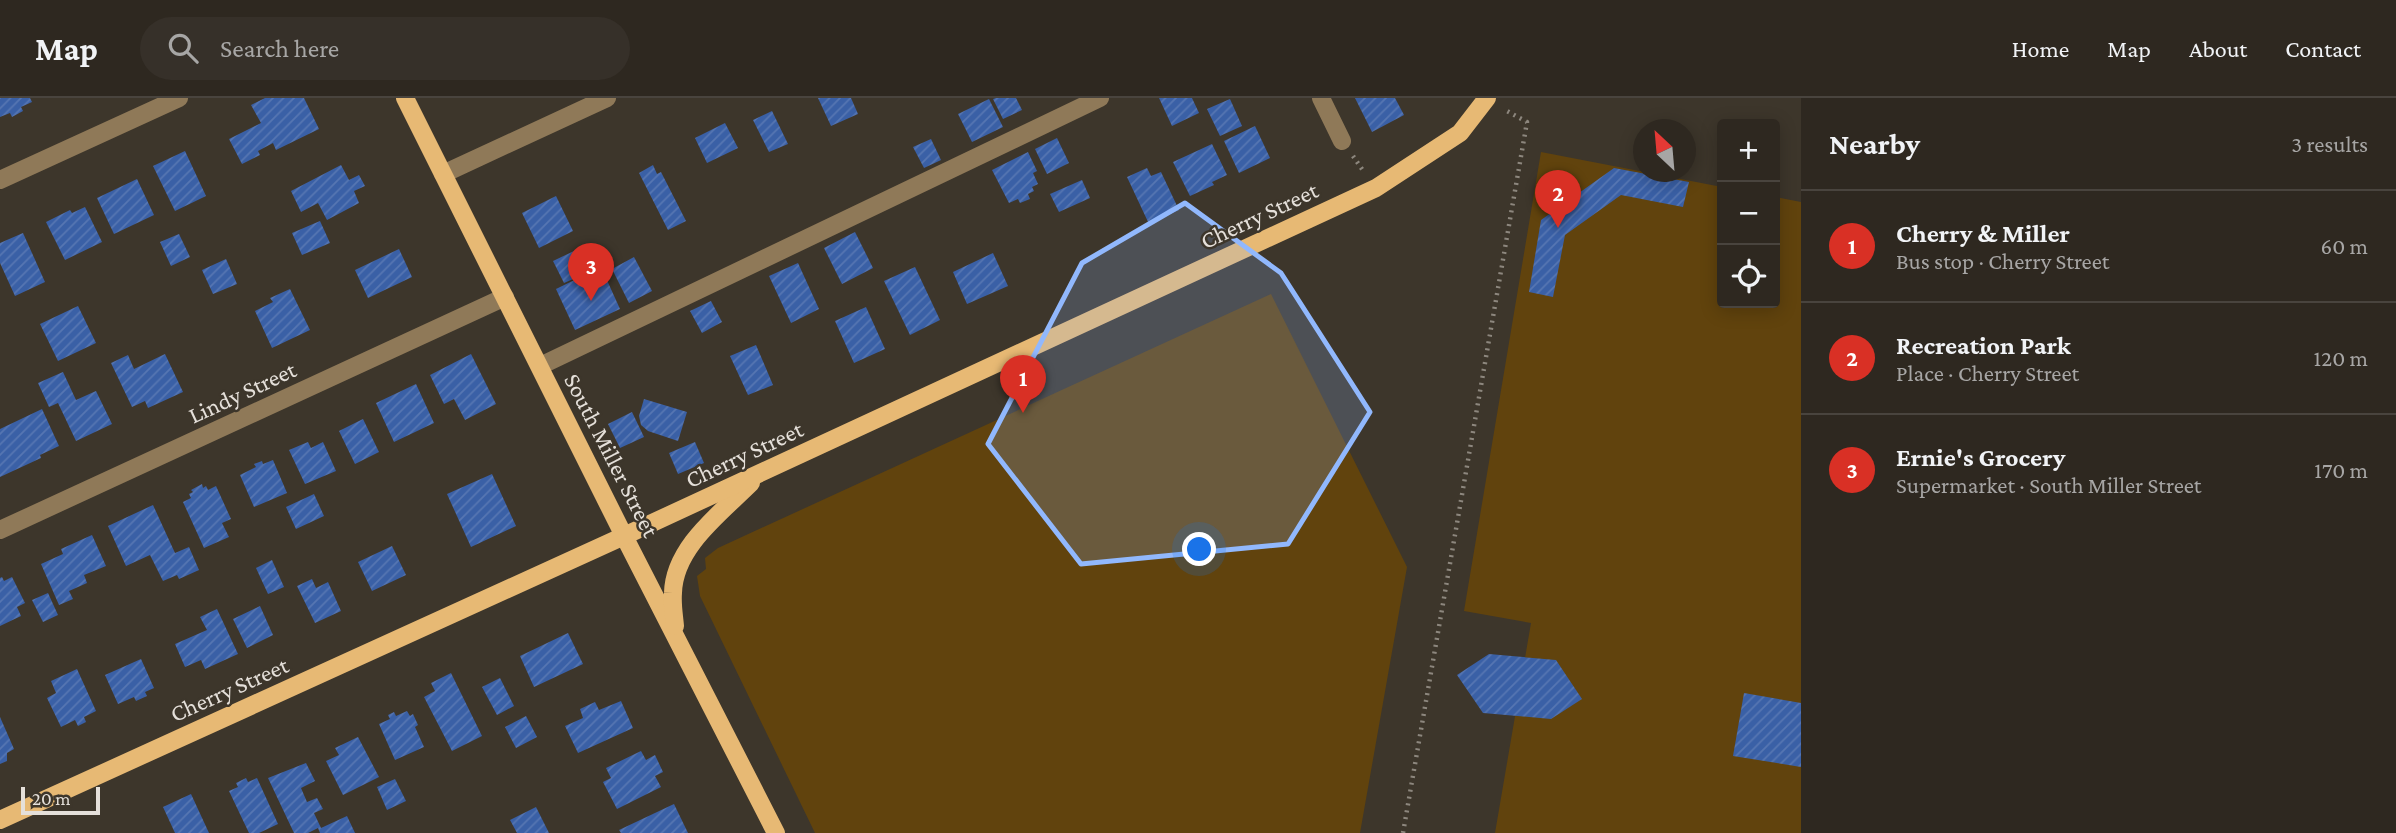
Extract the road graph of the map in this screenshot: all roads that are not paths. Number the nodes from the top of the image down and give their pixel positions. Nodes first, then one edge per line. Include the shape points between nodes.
1 (179, 98) edge
2 (405, 98) edge
3 (607, 98) edge
4 (1100, 98) edge
5 (1486, 99) edge
6 (1327, 103) edge
7 (1342, 141) road end
8 (443, 174) junction
9 (0, 180) edge
10 (505, 297) junction
11 (540, 366) junction
12 (761, 473) junction
13 (0, 530) edge
14 (624, 536) junction
15 (676, 637) junction
16 (0, 820) edge
17 (776, 833) edge

1 - 9 street
2 - 8 main road, South Miller Street
3 - 8 street
4 - 11 street
5 - 12 main road, Cherry Street via 1460,133 1376,188
6 - 7 street
8 - 10 main road, South Miller Street
10 - 11 main road, South Miller Street
10 - 13 street, Lindy Street
11 - 14 main road, South Miller Street
12 - 14 main road, Cherry Street
12 - 15 main road via 692,543 677,568 673,592
14 - 15 main road, South Miller Street
14 - 16 main road, Cherry Street
15 - 17 main road, South Miller Street

